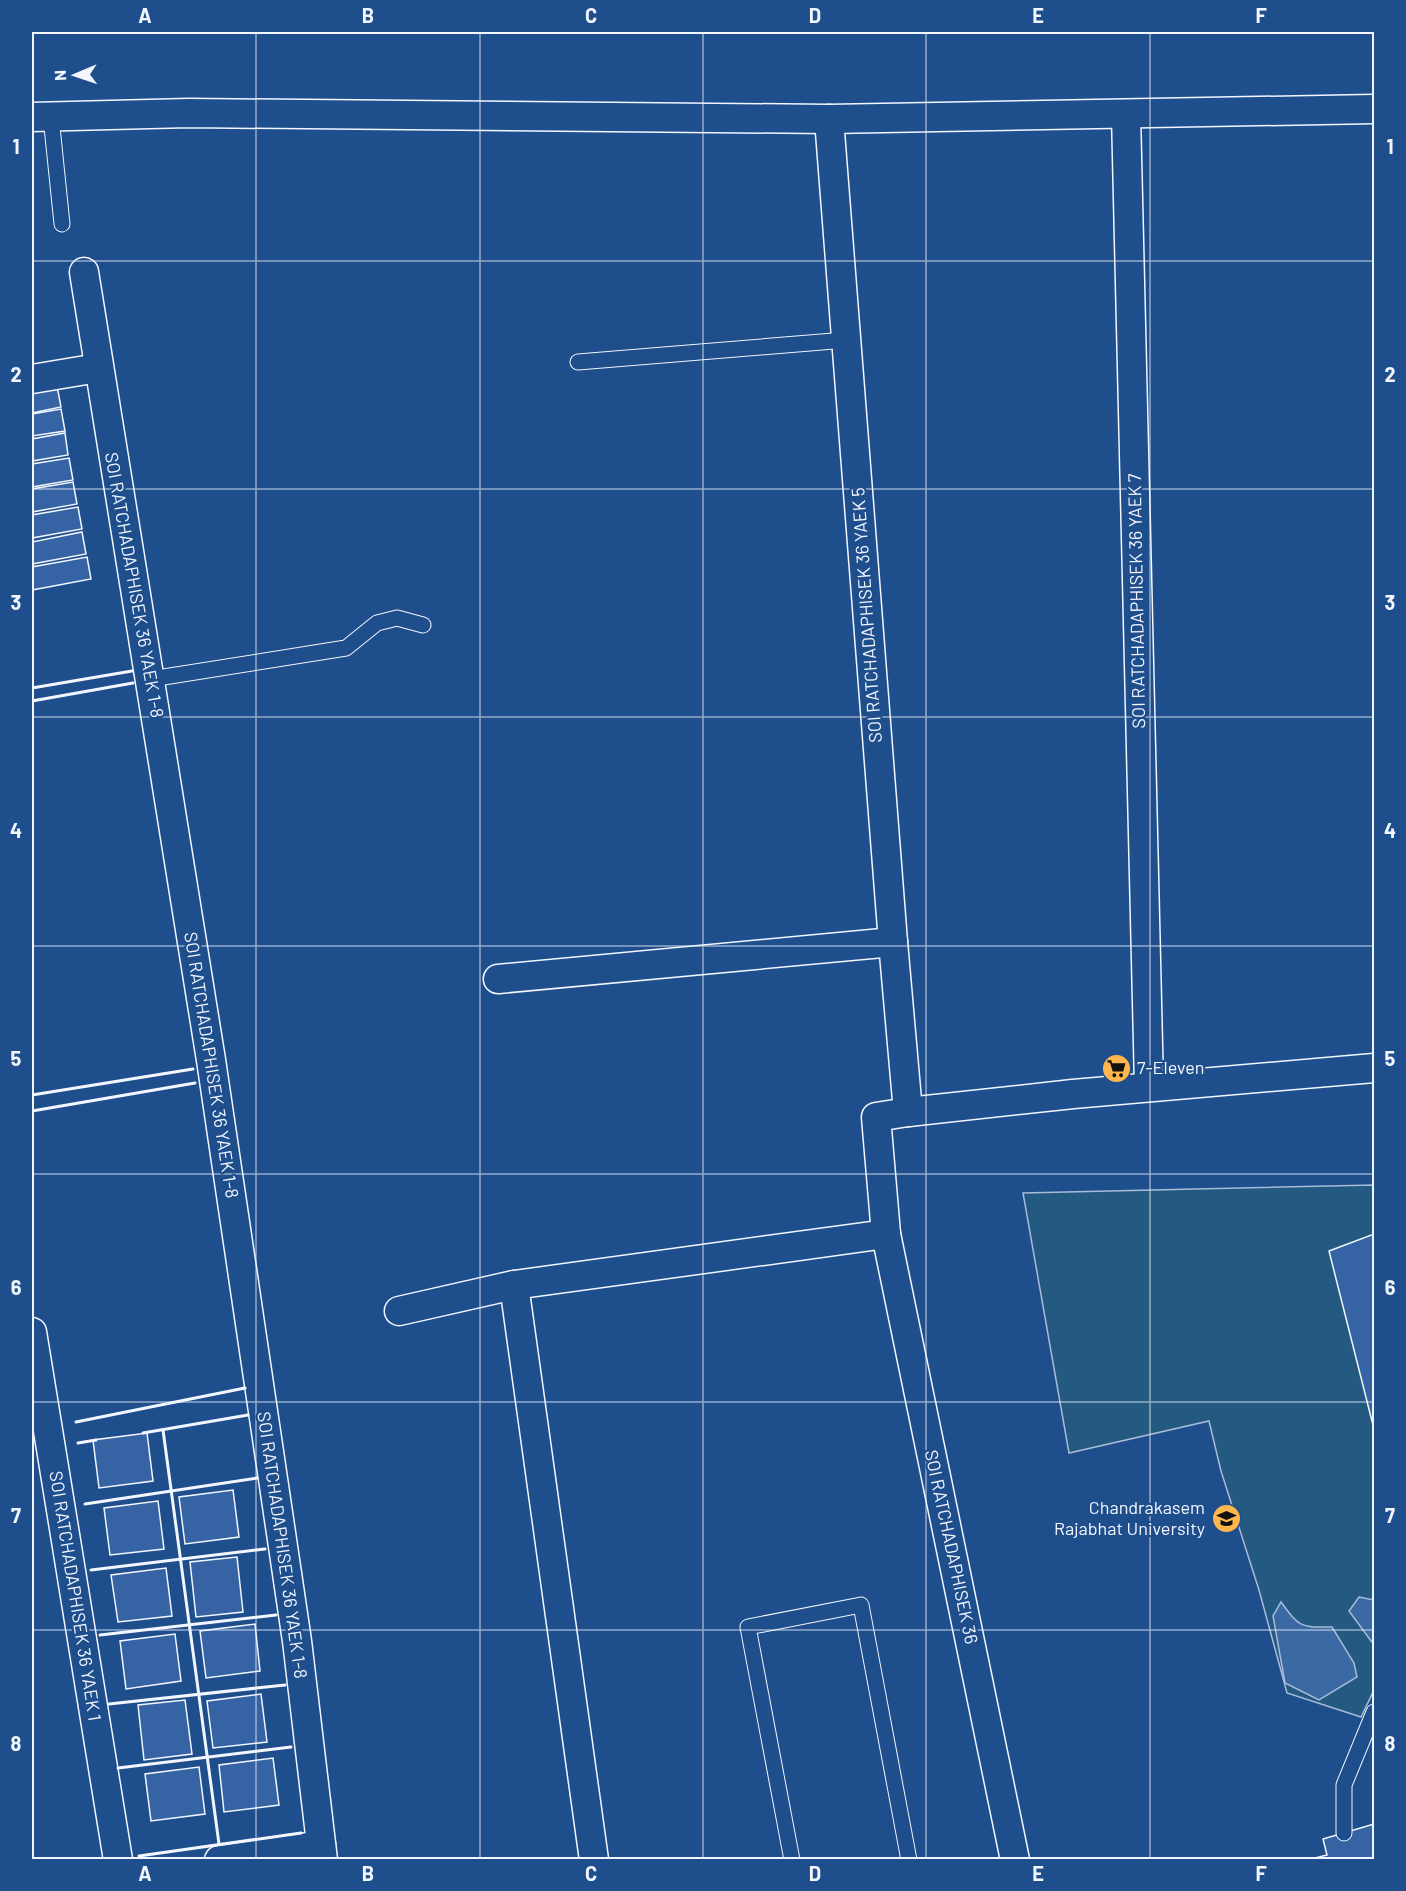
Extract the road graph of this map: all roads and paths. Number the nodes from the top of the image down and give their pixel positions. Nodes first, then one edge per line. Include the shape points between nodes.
1 (1374, 109) edge
2 (1126, 114) junction
3 (41, 117) edge
4 (829, 119) junction
5 (62, 224) dead end
6 (84, 272) dead end
7 (846, 340) junction
8 (578, 362) dead end
9 (98, 368) junction
10 (32, 379) edge
11 (423, 625) dead end
12 (151, 679) junction
13 (892, 942) junction
14 (498, 980) dead end
15 (1374, 1068) edge
16 (1149, 1087) junction
17 (908, 1112) junction
18 (886, 1234) junction
19 (514, 1285) junction
20 (399, 1311) dead end
21 (32, 1332) edge
22 (1374, 1712) edge
23 (1344, 1833) dead end
24 (322, 1852) edge
25 (118, 1860) edge
26 (219, 1860) edge
27 (594, 1860) edge
28 (792, 1860) edge
29 (909, 1860) edge
30 (1015, 1860) edge

1 - 2 street
2 - 4 street
2 - 16 street, SOI RATCHADAPHISEK 36 YAEK 7
3 - 4 street via 189,113
3 - 5 lane
4 - 7 street, SOI RATCHADAPHISEK 36 YAEK 5
6 - 9 street, SOI RATCHADAPHISEK 36 YAEK 1-8
7 - 8 lane
7 - 13 street, SOI RATCHADAPHISEK 36 YAEK 5
9 - 10 street
9 - 12 street, SOI RATCHADAPHISEK 36 YAEK 1-8
11 - 12 lane via 397,618 377,623 346,648
12 - 24 street, SOI RATCHADAPHISEK 36 YAEK 1-8 via 293,1617
13 - 14 street
13 - 17 street, SOI RATCHADAPHISEK 36 YAEK 5
15 - 16 street
16 - 17 street
17 - 18 street, SOI RATCHADAPHISEK 36 via 876,1117
18 - 19 street
18 - 30 street, SOI RATCHADAPHISEK 36
19 - 20 street
19 - 27 street
21 - 25 street, SOI RATCHADAPHISEK 36 YAEK 1
22 - 23 lane via 1344,1785
24 - 26 street
28 - 29 lane via 748,1627 861,1605

